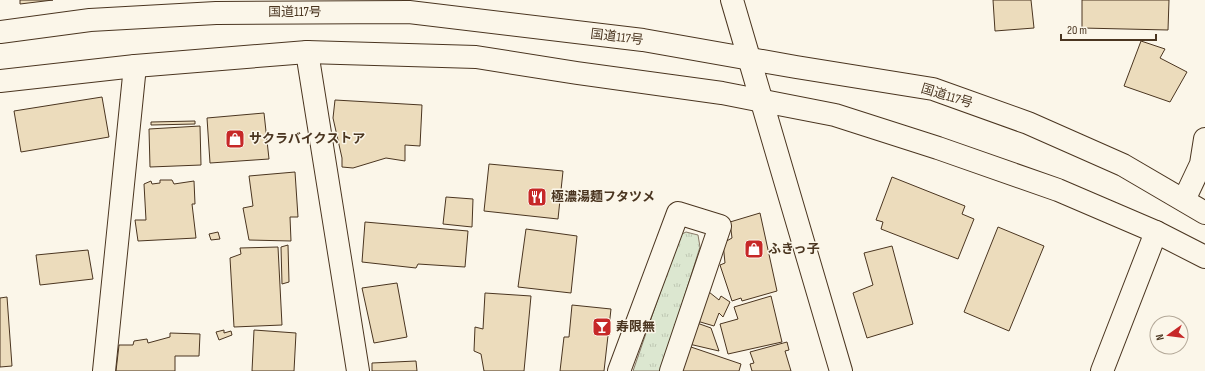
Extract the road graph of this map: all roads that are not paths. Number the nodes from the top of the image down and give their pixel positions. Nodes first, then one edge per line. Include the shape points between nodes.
1 (732, 0) edge
2 (0, 32) edge
3 (307, 52) junction
4 (749, 58) junction
5 (134, 66) junction
6 (0, 81) edge
7 (761, 100) junction
8 (1205, 139) edge
9 (1184, 200) junction
10 (1205, 213) edge
11 (1156, 232) junction
12 (1205, 257) edge
13 (104, 371) edge
14 (358, 371) edge
15 (619, 371) edge
16 (671, 371) edge
17 (841, 371) edge
18 (1102, 371) edge

1 - 4 main road
2 - 4 main road, 国道117号 via 90,20 216,13 409,12 643,40
3 - 5 main road
3 - 7 main road via 476,57
3 - 14 main road
4 - 7 main road
4 - 9 main road, 国道117号 via 933,89 1028,124 1123,165
5 - 6 main road
5 - 13 main road
7 - 11 main road via 835,115 938,148 1058,190
7 - 17 main road
8 - 9 main road via 1201,164
9 - 10 main road, 国道117号
11 - 12 main road
11 - 18 main road
15 - 16 main road via 678,213 720,226

